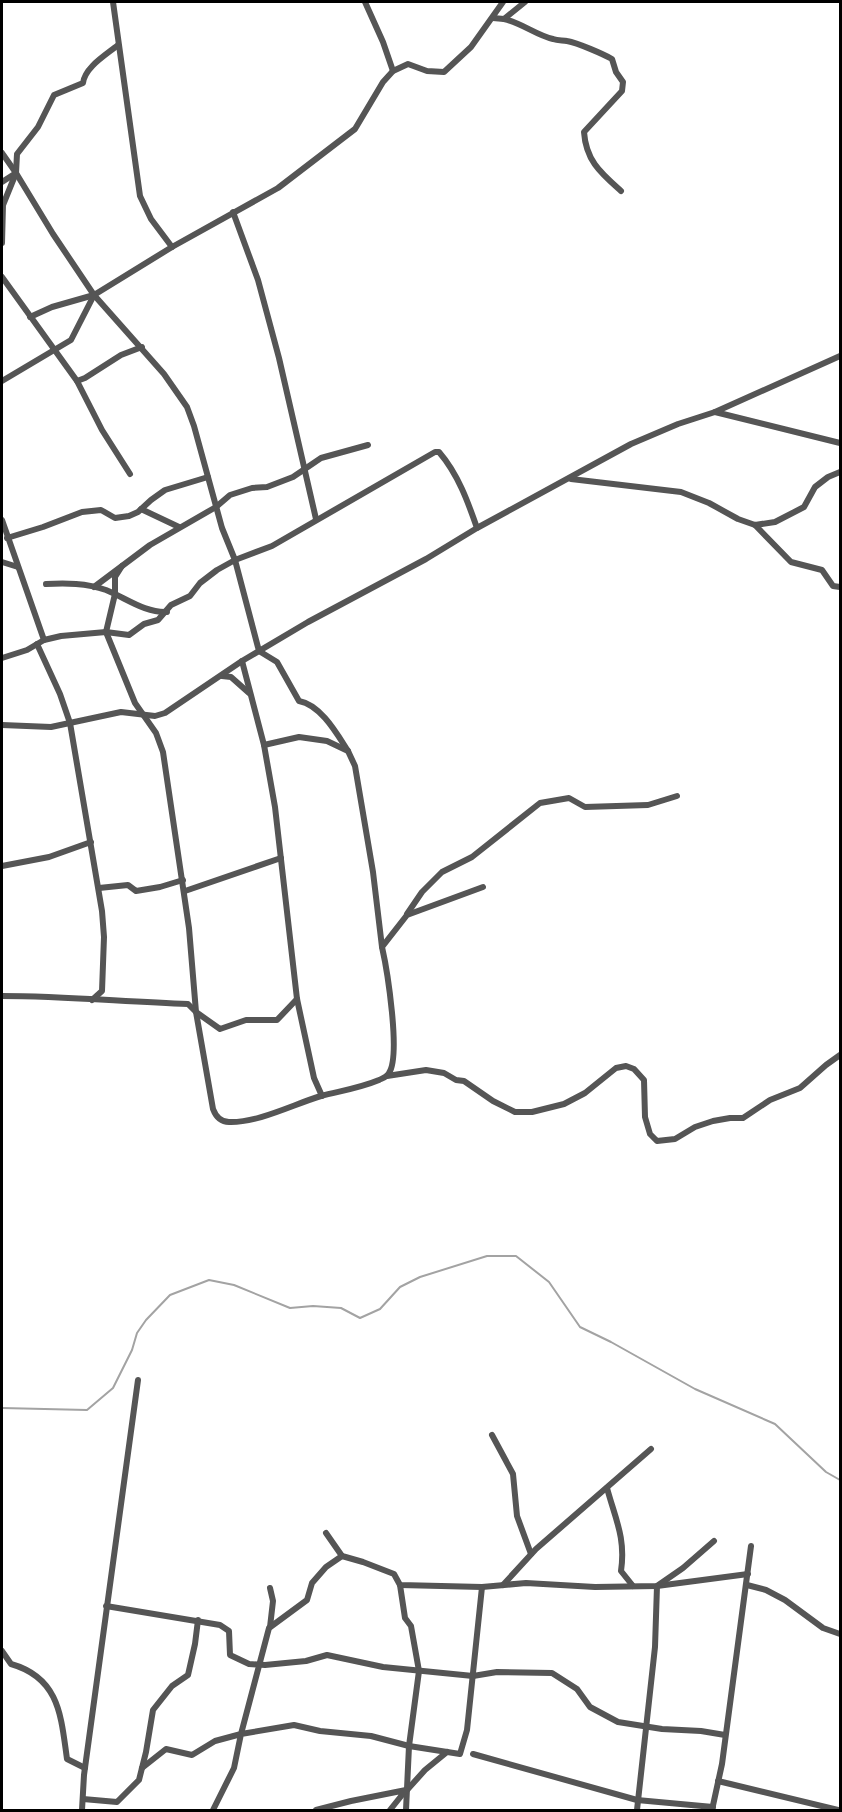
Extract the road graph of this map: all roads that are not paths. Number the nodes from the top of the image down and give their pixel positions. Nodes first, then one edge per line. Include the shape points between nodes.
1 (112, 2) edge
2 (365, 2) edge
3 (503, 2) edge
4 (525, 2) edge
5 (493, 18) junction
6 (504, 19) junction
7 (118, 45) junction
8 (393, 71) junction
9 (2, 153) edge
10 (16, 172) junction
11 (2, 182) edge
12 (621, 192) dead end
13 (233, 212) junction
14 (2, 243) edge
15 (172, 247) junction
16 (2, 277) edge
17 (94, 295) junction
18 (30, 317) junction
19 (142, 347) junction
20 (53, 350) junction
21 (840, 356) edge
22 (2, 381) edge
23 (77, 381) junction
24 (714, 412) junction
25 (840, 443) edge
26 (368, 445) dead end
27 (305, 469) junction
28 (840, 472) edge
29 (130, 474) dead end
30 (208, 477) junction
31 (571, 478) junction
32 (216, 507) junction
33 (141, 509) junction
34 (316, 519) junction
35 (2, 520) edge
36 (755, 525) junction
37 (179, 527) junction
38 (477, 528) junction
39 (7, 538) junction
40 (234, 560) junction
41 (2, 562) edge
42 (122, 566) junction
43 (18, 567) junction
44 (46, 584) dead end
45 (840, 586) edge
46 (94, 587) junction
47 (115, 594) junction
48 (167, 612) junction
49 (106, 632) junction
50 (44, 640) junction
51 (37, 645) junction
52 (259, 651) junction
53 (2, 658) edge
54 (242, 661) junction
55 (222, 676) junction
56 (249, 694) junction
57 (143, 714) junction
58 (70, 723) junction
59 (2, 725) edge
60 (264, 745) junction
61 (348, 751) junction
62 (677, 796) dead end
63 (91, 842) junction
64 (281, 858) junction
65 (2, 866) edge
66 (183, 880) junction
67 (483, 887) dead end
68 (99, 888) junction
69 (185, 891) junction
70 (407, 915) junction
71 (382, 946) junction
72 (2, 994) edge
73 (297, 999) junction
74 (92, 1000) junction
75 (196, 1012) junction
76 (840, 1055) edge
77 (387, 1076) junction
78 (322, 1096) junction
79 (138, 1380) dead end
80 (492, 1435) dead end
81 (651, 1449) dead end
82 (607, 1488) junction
83 (326, 1533) dead end
84 (714, 1541) dead end
85 (751, 1546) dead end
86 (531, 1554) junction
87 (342, 1556) junction
88 (748, 1574) junction
89 (400, 1585) junction
90 (747, 1585) junction
91 (502, 1586) junction
92 (633, 1586) junction
93 (657, 1586) junction
94 (482, 1587) junction
95 (270, 1588) dead end
96 (106, 1606) junction
97 (198, 1620) junction
98 (269, 1628) junction
99 (840, 1634) edge
100 (2, 1651) edge
101 (260, 1665) junction
102 (419, 1671) junction
103 (473, 1676) junction
104 (646, 1726) junction
105 (241, 1734) junction
106 (725, 1735) junction
107 (409, 1746) junction
108 (447, 1752) junction
109 (473, 1754) dead end
110 (85, 1768) junction
111 (142, 1768) junction
112 (718, 1782) junction
113 (406, 1790) junction
114 (83, 1799) junction
115 (637, 1800) junction
116 (798, 1802) junction
117 (713, 1809) edge
118 (82, 1810) edge
119 (213, 1810) edge
120 (316, 1810) edge
121 (390, 1810) edge
122 (405, 1810) edge
123 (637, 1810) edge
124 (796, 1810) edge
125 (838, 1810) edge

1 - 7 street
2 - 8 street
3 - 5 street
4 - 6 street
5 - 6 street
5 - 8 street via 471,47 444,72 408,64
6 - 12 street via 612,59 623,82 622,91 584,132 585,149
7 - 10 street via 91,68 83,83 54,95 38,127 17,154
7 - 15 street via 140,196
8 - 13 street via 354,129 278,188
9 - 10 street
10 - 11 street
10 - 14 street via 3,205
10 - 17 street
13 - 15 street
13 - 27 street via 258,280
15 - 17 street
16 - 18 street
17 - 18 street
17 - 19 street
17 - 20 street via 71,340
18 - 20 street
19 - 23 street
19 - 30 street via 187,407
20 - 22 street
20 - 23 street
21 - 24 street
23 - 29 street
24 - 25 street
24 - 31 street via 631,444
26 - 27 street via 321,458
27 - 32 street via 267,487 230,495
27 - 34 street
28 - 36 street via 815,487 804,507 775,522
30 - 32 street
30 - 33 street via 165,490
31 - 36 street via 681,492
31 - 38 street
32 - 37 street
32 - 40 street
33 - 37 street
33 - 39 street via 115,518 101,510 82,512
34 - 38 street via 439,452 465,494
34 - 40 street via 272,546
35 - 39 street
36 - 45 street via 791,562 822,570 833,586
37 - 42 street
38 - 52 street
39 - 43 street
40 - 48 street via 208,576 190,596 171,605
40 - 52 street
41 - 43 street
42 - 46 street
42 - 47 street via 115,577
43 - 50 street
44 - 46 street
46 - 47 street
47 - 48 street via 155,612
47 - 49 street
48 - 49 street via 129,635
49 - 50 street
49 - 57 street
50 - 51 street
51 - 53 street
51 - 58 street
52 - 54 street
52 - 61 street via 277,662 299,701 319,713
54 - 55 street
54 - 56 street
55 - 56 street via 231,677
55 - 57 street via 165,713
56 - 60 street
57 - 58 street via 121,712
57 - 66 street via 163,752
58 - 59 street
58 - 63 street
60 - 61 street via 299,737 327,741
60 - 64 street
61 - 71 street via 355,766
62 - 70 street via 648,805 585,807 569,798 540,803 472,857 442,872
63 - 65 street via 49,857
63 - 68 street
64 - 69 street
64 - 73 street
66 - 68 street via 136,891 128,885
66 - 69 street
67 - 70 street
68 - 74 street via 104,937 102,991
69 - 75 street
70 - 71 street
71 - 77 street via 394,1044 392,1070
72 - 74 street
73 - 75 street via 277,1020 246,1020 220,1029
73 - 78 street via 314,1078
74 - 75 street via 188,1004
75 - 78 street via 213,1109 220,1119 251,1120
76 - 77 street via 800,1088 770,1100 743,1118 712,1121 675,1138 657,1141 650,1134 645,1117 644,1080 626,1066 616,1068 564,1104 532,1112 515,1112 444,1073 426,1070
77 - 78 street
79 - 96 street
80 - 86 street via 513,1474 517,1516
81 - 82 street
82 - 86 street
82 - 92 street via 622,1539 621,1570
83 - 87 street
84 - 93 street
85 - 88 street
86 - 91 street
87 - 89 street via 394,1574
87 - 98 street via 312,1583 307,1600
88 - 90 street
88 - 93 street
89 - 94 street
89 - 102 street
90 - 99 street via 785,1600 823,1628
90 - 106 street
91 - 92 street
91 - 94 street
92 - 93 street
93 - 104 street
94 - 103 street
95 - 98 street via 273,1601
96 - 97 street
96 - 110 street
97 - 101 street via 229,1631 230,1655
97 - 111 street via 188,1675 172,1686 153,1710
98 - 101 street
100 - 110 street via 11,1664 35,1675 56,1699 67,1760
101 - 102 street via 327,1655
101 - 105 street
102 - 103 street
102 - 107 street
103 - 104 street via 496,1672 552,1673 577,1689 590,1707 618,1722
103 - 108 street via 460,1754
104 - 106 street
104 - 115 street
105 - 107 street via 294,1725 371,1736
105 - 111 street via 215,1741 192,1755 166,1749
105 - 119 street via 234,1768
106 - 112 street
107 - 108 street
107 - 113 street
108 - 113 street
109 - 115 street
110 - 114 street
111 - 114 street via 139,1780 117,1802
112 - 116 street
112 - 117 street
113 - 120 street
113 - 121 street
113 - 122 street
114 - 118 street
115 - 117 street
115 - 123 street
116 - 124 street
116 - 125 street

